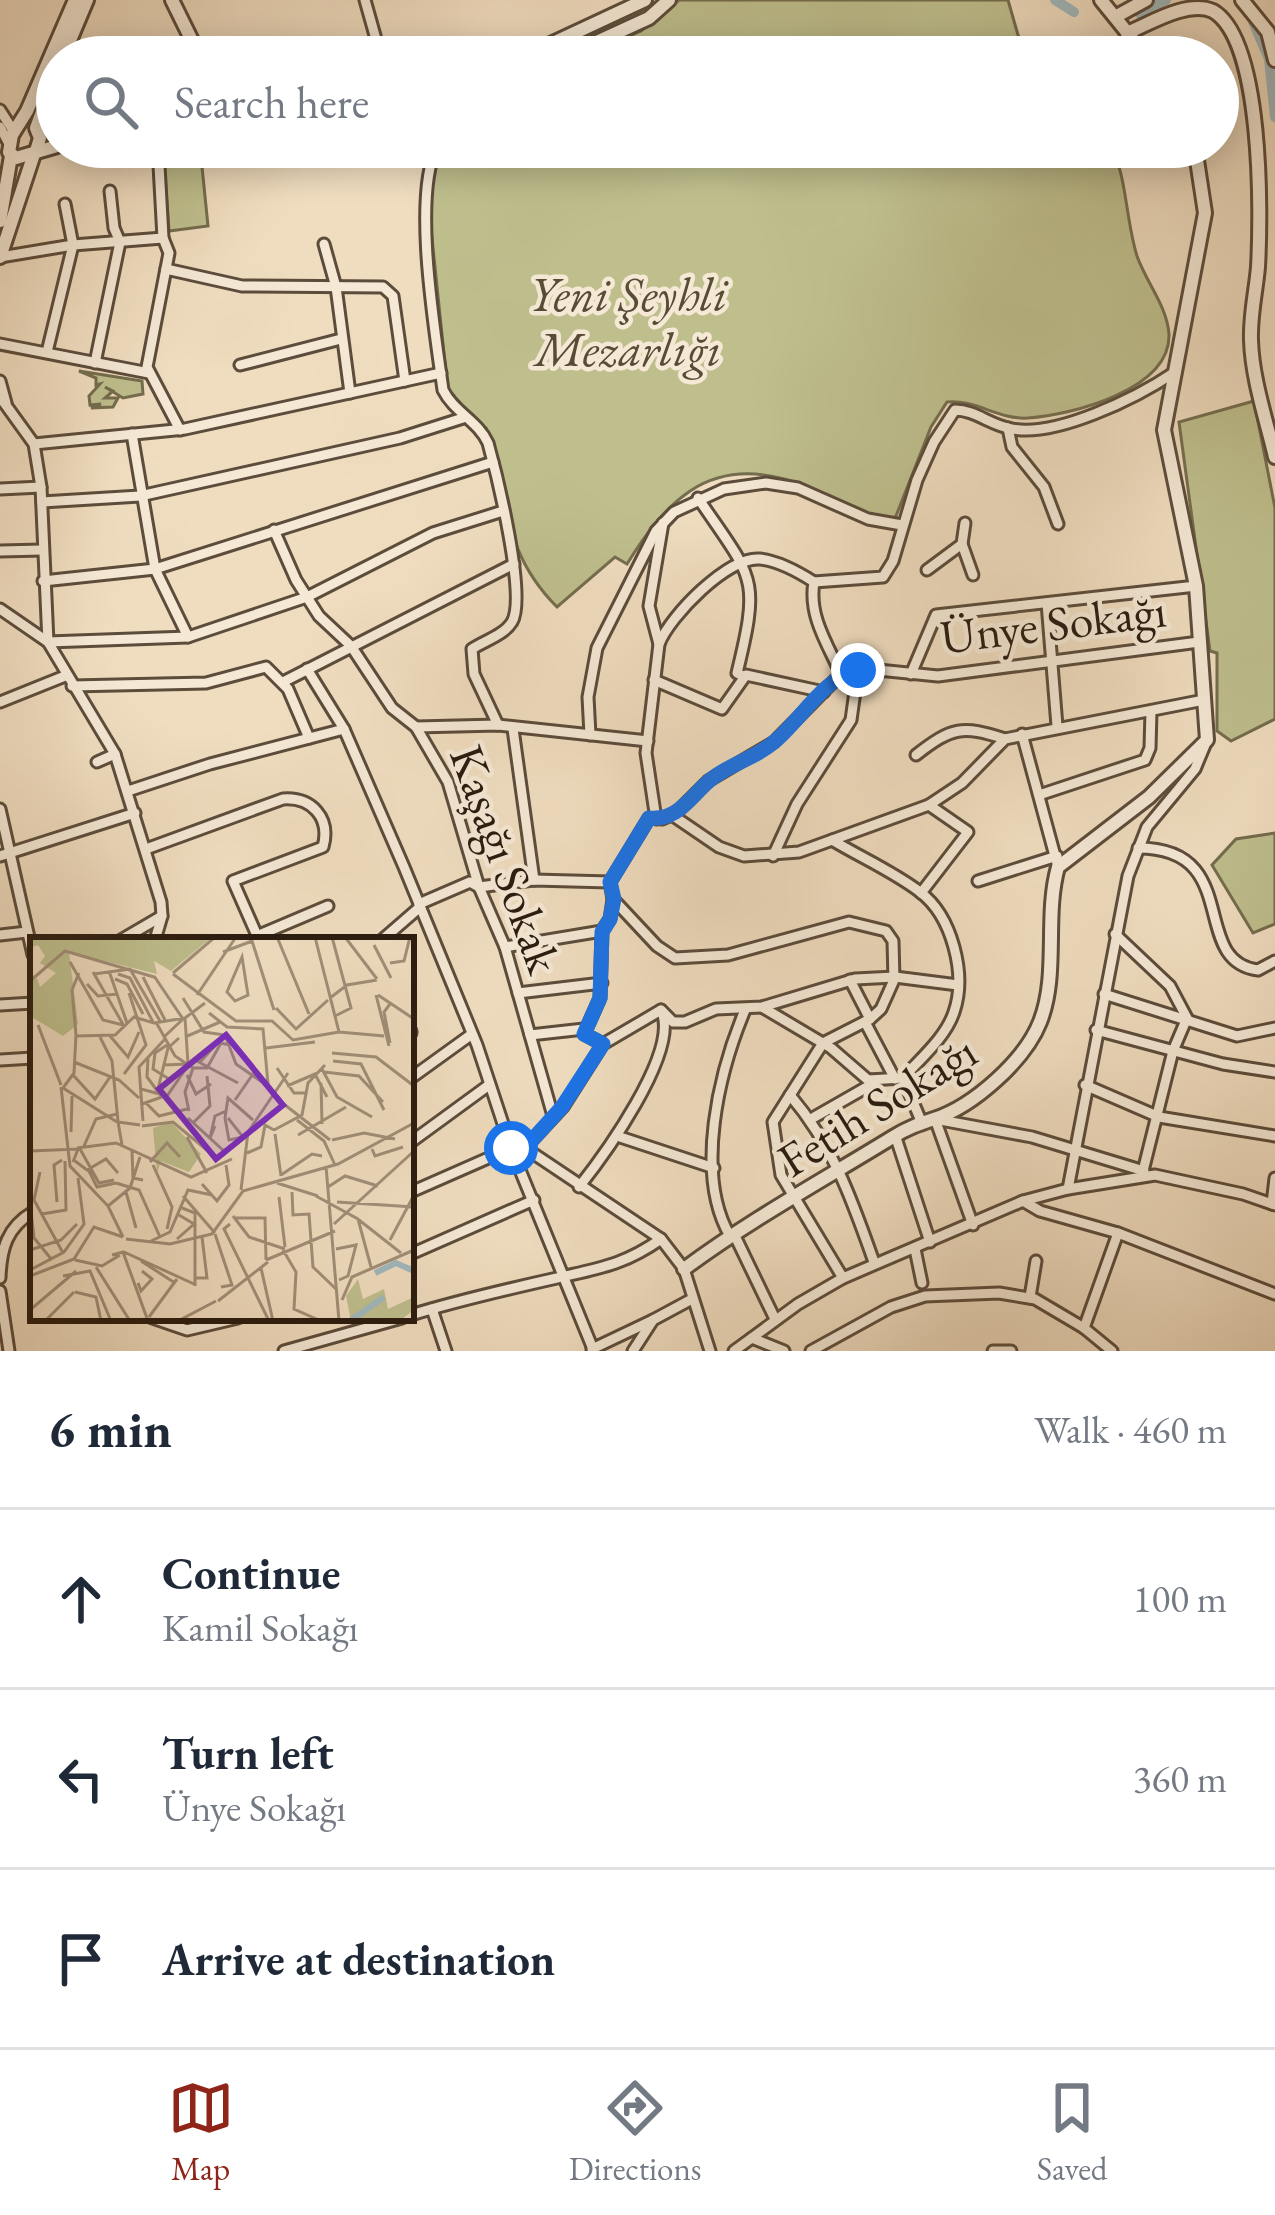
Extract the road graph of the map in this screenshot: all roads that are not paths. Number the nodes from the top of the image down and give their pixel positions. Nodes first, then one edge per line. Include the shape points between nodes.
1 (75, 0) edge
2 (87, 0) edge
3 (172, 0) edge
4 (365, 0) edge
5 (645, 0) edge
6 (669, 0) edge
7 (1103, 0) edge
8 (1146, 0) edge
9 (1242, 0) edge
10 (1115, 17) junction
11 (1127, 33) junction
12 (58, 36) edge
13 (72, 36) edge
14 (190, 36) edge
15 (375, 36) edge
16 (568, 36) edge
17 (610, 36) edge
18 (1130, 36) edge
19 (1232, 36) edge
20 (1239, 51) edge
21 (1275, 60) edge
22 (36, 83) edge
23 (0, 110) edge
24 (9, 141) edge
25 (36, 142) edge
26 (35, 153) junction
27 (159, 168) edge
28 (428, 168) edge
29 (1198, 168) edge
30 (110, 191) dead end
31 (3, 203) edge
32 (64, 204) dead end
33 (0, 221) edge
34 (163, 238) junction
35 (120, 242) junction
36 (74, 244) junction
37 (324, 244) dead end
38 (0, 257) edge
39 (166, 269) junction
40 (336, 287) junction
41 (341, 339) junction
42 (2, 344) edge
43 (47, 352) junction
44 (94, 363) junction
45 (240, 364) dead end
46 (1175, 372) junction
47 (149, 373) junction
48 (441, 373) junction
49 (0, 381) edge
50 (405, 381) junction
51 (350, 393) junction
52 (0, 397) edge
53 (8, 408) junction
54 (463, 418) junction
55 (1008, 428) junction
56 (180, 430) junction
57 (132, 434) junction
58 (34, 444) junction
59 (1275, 457) edge
60 (493, 462) junction
61 (41, 487) junction
62 (0, 489) edge
63 (140, 496) junction
64 (698, 498) junction
65 (42, 502) junction
66 (503, 511) junction
67 (965, 523) dead end
68 (663, 524) junction
69 (1058, 524) dead end
70 (902, 525) junction
71 (274, 530) junction
72 (962, 544) junction
73 (42, 550) junction
74 (0, 551) edge
75 (741, 562) junction
76 (514, 564) junction
77 (155, 568) junction
78 (927, 570) dead end
79 (974, 574) dead end
80 (43, 581) junction
81 (814, 582) junction
82 (1196, 586) junction
83 (307, 597) junction
84 (1048, 603) junction
85 (0, 610) edge
86 (188, 637) junction
87 (48, 642) junction
88 (1199, 642) junction
89 (658, 644) junction
90 (352, 646) junction
91 (1052, 661) junction
92 (308, 669) junction
93 (858, 670) junction
94 (841, 674) junction
95 (911, 674) junction
96 (743, 676) junction
97 (654, 680) junction
98 (68, 681) junction
99 (283, 682) junction
100 (824, 692) junction
101 (1204, 700) junction
102 (0, 702) edge
103 (1151, 711) junction
104 (498, 725) junction
105 (1057, 726) junction
106 (416, 727) junction
107 (344, 729) junction
108 (513, 729) junction
109 (1022, 734) junction
110 (590, 735) junction
111 (308, 738) junction
112 (1005, 740) junction
113 (1208, 740) junction
114 (647, 741) junction
115 (115, 754) junction
116 (916, 755) dead end
117 (98, 762) dead end
118 (128, 790) junction
119 (1039, 795) junction
120 (929, 805) junction
121 (0, 809) edge
122 (135, 813) junction
123 (672, 814) junction
124 (656, 819) junction
125 (832, 840) junction
126 (1138, 848) junction
127 (146, 849) junction
128 (4, 855) edge
129 (773, 856) junction
130 (1058, 861) junction
131 (534, 880) junction
132 (978, 880) dead end
133 (610, 882) junction
134 (479, 887) junction
135 (921, 893) junction
136 (614, 899) junction
137 (328, 906) dead end
138 (420, 906) junction
139 (162, 916) junction
140 (27, 932) junction
141 (602, 932) junction
142 (1115, 934) junction
143 (0, 935) edge
144 (126, 937) edge
145 (156, 937) edge
146 (258, 937) edge
147 (260, 937) edge
148 (385, 937) edge
149 (30, 944) edge
150 (505, 946) junction
151 (1275, 961) edge
152 (895, 977) junction
153 (850, 980) junction
154 (602, 983) junction
155 (958, 985) junction
156 (518, 993) junction
157 (1104, 994) junction
158 (30, 1003) edge
159 (0, 1005) edge
160 (762, 1007) junction
161 (746, 1009) junction
162 (661, 1010) junction
163 (1187, 1018) junction
164 (867, 1020) junction
165 (584, 1028) junction
166 (1275, 1028) edge
167 (1096, 1030) junction
168 (472, 1034) junction
169 (530, 1035) junction
170 (823, 1042) junction
171 (603, 1044) junction
172 (1173, 1051) junction
173 (30, 1058) edge
174 (0, 1060) edge
175 (1275, 1072) edge
176 (414, 1076) edge
177 (899, 1079) junction
178 (875, 1082) junction
179 (488, 1085) junction
180 (1085, 1085) junction
181 (790, 1095) junction
182 (553, 1116) junction
183 (1159, 1117) junction
184 (811, 1119) junction
185 (928, 1120) junction
186 (895, 1135) junction
187 (617, 1136) junction
188 (1275, 1136) edge
189 (414, 1140) edge
190 (511, 1148) junction
191 (525, 1148) junction
192 (1074, 1148) junction
193 (714, 1168) junction
194 (842, 1170) junction
195 (1143, 1171) junction
196 (1155, 1175) junction
197 (1275, 1178) edge
198 (579, 1187) junction
199 (1068, 1190) junction
200 (414, 1191) edge
201 (534, 1200) junction
202 (793, 1201) junction
203 (1023, 1202) junction
204 (1273, 1205) edge
205 (30, 1213) edge
206 (974, 1226) junction
207 (1118, 1233) junction
208 (732, 1235) junction
209 (661, 1239) junction
210 (930, 1241) junction
211 (915, 1249) junction
212 (414, 1253) edge
213 (1036, 1261) dead end
214 (874, 1262) junction
215 (684, 1269) junction
216 (562, 1276) junction
217 (0, 1278) edge
218 (843, 1278) junction
219 (922, 1283) dead end
220 (0, 1291) edge
221 (1275, 1294) edge
222 (1030, 1297) junction
223 (692, 1299) junction
224 (432, 1309) junction
225 (414, 1314) edge
226 (775, 1319) junction
227 (161, 1321) edge
228 (225, 1321) edge
229 (394, 1321) edge
230 (652, 1321) junction
231 (1084, 1328) junction
232 (752, 1338) junction
233 (326, 1346) edge
234 (590, 1350) edge
235 (9, 1351) edge
236 (284, 1351) edge
237 (446, 1351) edge
238 (633, 1351) edge
239 (710, 1351) edge
240 (734, 1351) edge
241 (784, 1351) edge
242 (811, 1351) edge
243 (993, 1351) edge
244 (1011, 1351) edge
245 (1112, 1351) edge

1 - 12 street
2 - 13 street
3 - 14 street
4 - 15 street
5 - 16 street
6 - 17 street
7 - 10 street
8 - 10 street
9 - 21 street via 1268,32
10 - 11 street
11 - 18 street
11 - 19 street via 1199,7
20 - 59 street via 1259,232 1251,345
22 - 24 street
23 - 24 street
24 - 26 street via 25,158
24 - 31 street
25 - 26 street
26 - 38 street
27 - 34 street
28 - 48 street via 424,206
29 - 46 street via 1205,213
30 - 35 street
31 - 33 street
32 - 36 street
34 - 35 street
34 - 39 street
35 - 36 street
35 - 44 street
36 - 38 street
36 - 43 street
37 - 40 street
39 - 40 street via 242,286
39 - 47 street
40 - 41 street
40 - 50 street via 389,291
41 - 45 street
41 - 51 street
42 - 43 street
43 - 44 street
44 - 47 street
46 - 55 street via 1093,414
46 - 82 street via 1164,430
47 - 56 street
48 - 50 street
48 - 54 street
49 - 53 street
50 - 51 street
51 - 56 street
52 - 53 street
53 - 58 street
54 - 60 street via 484,434
54 - 63 street
55 - 69 street
55 - 70 street via 955,410
56 - 57 street
57 - 58 street
57 - 63 street
58 - 61 street
60 - 66 street
60 - 71 street
61 - 62 street
61 - 65 street
63 - 65 street
63 - 77 street
64 - 68 street
64 - 70 street via 766,483
64 - 75 street
65 - 73 street
66 - 76 street
66 - 83 street via 433,533
67 - 72 street
68 - 89 street via 649,606
68 - 110 street via 597,648
70 - 81 street via 884,577
71 - 77 street
71 - 83 street, Kaşağı Sokak
72 - 78 street
72 - 79 street
73 - 74 street
73 - 80 street
75 - 81 street via 761,559
75 - 89 street via 682,610
75 - 96 street via 753,594 737,674
76 - 90 street
76 - 104 street via 515,618 472,649 474,674
77 - 80 street
77 - 86 street
80 - 87 street
81 - 94 street via 817,623
82 - 84 street
82 - 88 street
83 - 86 street
83 - 90 street, Kaşağı Sokak
84 - 91 street
84 - 95 street via 936,614
85 - 87 street
86 - 87 street
87 - 98 street
88 - 91 street, Ünye Sokağı
88 - 101 street
89 - 97 street
90 - 92 street
90 - 106 street, Kaşağı Sokak via 392,708
91 - 95 street, Ünye Sokağı
91 - 105 street
92 - 99 street
92 - 107 street
93 - 94 street, Ünye Sokağı
93 - 95 street, Ünye Sokağı
93 - 129 street via 851,720
94 - 100 street
96 - 97 street via 722,709
96 - 100 street
97 - 114 street
98 - 99 street via 206,683 257,666
98 - 102 street
98 - 115 street
99 - 111 street
100 - 123 street via 774,742 708,781
101 - 103 street
101 - 113 street
103 - 105 street
103 - 119 street via 1145,760
104 - 106 street
104 - 108 street
105 - 109 street
106 - 134 street, Kaşağı Sokak via 448,782
107 - 111 street
107 - 138 street
108 - 110 street
108 - 131 street
109 - 112 street
109 - 119 street
110 - 114 street
111 - 118 street
112 - 116 street via 956,730
112 - 120 street
113 - 126 street
113 - 130 street via 1149,797
114 - 124 street
115 - 117 street
115 - 118 street
118 - 122 street
119 - 130 street
120 - 125 street
120 - 135 street via 968,832
121 - 128 street
122 - 127 street
122 - 128 street
123 - 124 street
123 - 129 street via 719,847
124 - 133 street via 649,818
125 - 129 street
125 - 135 street
126 - 142 street
126 - 151 street via 1166,850 1190,864 1209,890 1222,946 1235,964 1258,970
127 - 139 street
127 - 146 street via 283,799 314,806 323,847 233,881
128 - 140 street
130 - 132 street
130 - 185 street, Fetih Sokağı via 1040,1025 1001,1074
131 - 133 street
131 - 134 street
133 - 136 street
134 - 138 street via 470,882
134 - 150 street, Kaşağı Sokak
135 - 155 street via 950,934
136 - 141 street
136 - 152 street via 657,946 690,960 849,922 870,925 893,941
137 - 147 street
138 - 148 street
138 - 168 street
139 - 144 street
139 - 145 street
140 - 143 street
140 - 149 street
141 - 150 street
141 - 154 street
142 - 157 street
142 - 163 street via 1170,986
150 - 156 street, Kaşağı Sokak
152 - 153 street
152 - 155 street
152 - 164 street
153 - 160 street
153 - 164 street
154 - 156 street
154 - 165 street
155 - 177 street via 947,1025
156 - 169 street, Kaşağı Sokak
157 - 163 street
157 - 167 street
158 - 159 street
160 - 161 street
160 - 170 street
161 - 162 street via 716,1009 685,1022
161 - 193 street via 717,1092
162 - 171 street
162 - 187 street via 665,1042
163 - 166 street via 1237,1036
163 - 172 street
164 - 170 street
164 - 177 street
165 - 169 street
165 - 171 street
167 - 172 street
167 - 180 street
168 - 176 street
168 - 179 street
169 - 182 street, Kaşağı Sokak
170 - 178 street
170 - 181 street
171 - 182 street
172 - 175 street
172 - 183 street
173 - 174 street
177 - 178 street
177 - 185 street
178 - 184 street
179 - 189 street
179 - 190 street
180 - 183 street
180 - 192 street
181 - 184 street
181 - 202 street via 773,1133
182 - 191 street
183 - 188 street
183 - 195 street
184 - 194 street
185 - 186 street, Fetih Sokağı
185 - 192 street
185 - 206 street
186 - 194 street, Fetih Sokağı
186 - 210 street
187 - 193 street
187 - 198 street
190 - 191 street
190 - 200 street
190 - 201 street
191 - 198 street
192 - 195 street
192 - 199 street
193 - 208 street via 717,1206
194 - 202 street, Fetih Sokağı
194 - 214 street
195 - 196 street
196 - 199 street
196 - 204 street
197 - 204 street
198 - 209 street
199 - 203 street
201 - 212 street
201 - 216 street
202 - 208 street, Fetih Sokağı
202 - 218 street
203 - 206 street
203 - 207 street
205 - 217 street via 5,1240
206 - 210 street
207 - 221 street
207 - 231 street
208 - 215 street, Fetih Sokağı
208 - 226 street
209 - 215 street
209 - 216 street via 620,1263
210 - 211 street
211 - 214 street
211 - 219 street
213 - 222 street
214 - 218 street
215 - 223 street
216 - 224 street
216 - 234 street
218 - 226 street
220 - 235 street
222 - 231 street
222 - 242 street via 925,1296
223 - 230 street
223 - 239 street
224 - 225 street
224 - 237 street
226 - 232 street
227 - 228 street via 187,1330
229 - 233 street
230 - 234 street
230 - 238 street
231 - 245 street
232 - 240 street
232 - 241 street
233 - 236 street
243 - 244 street

